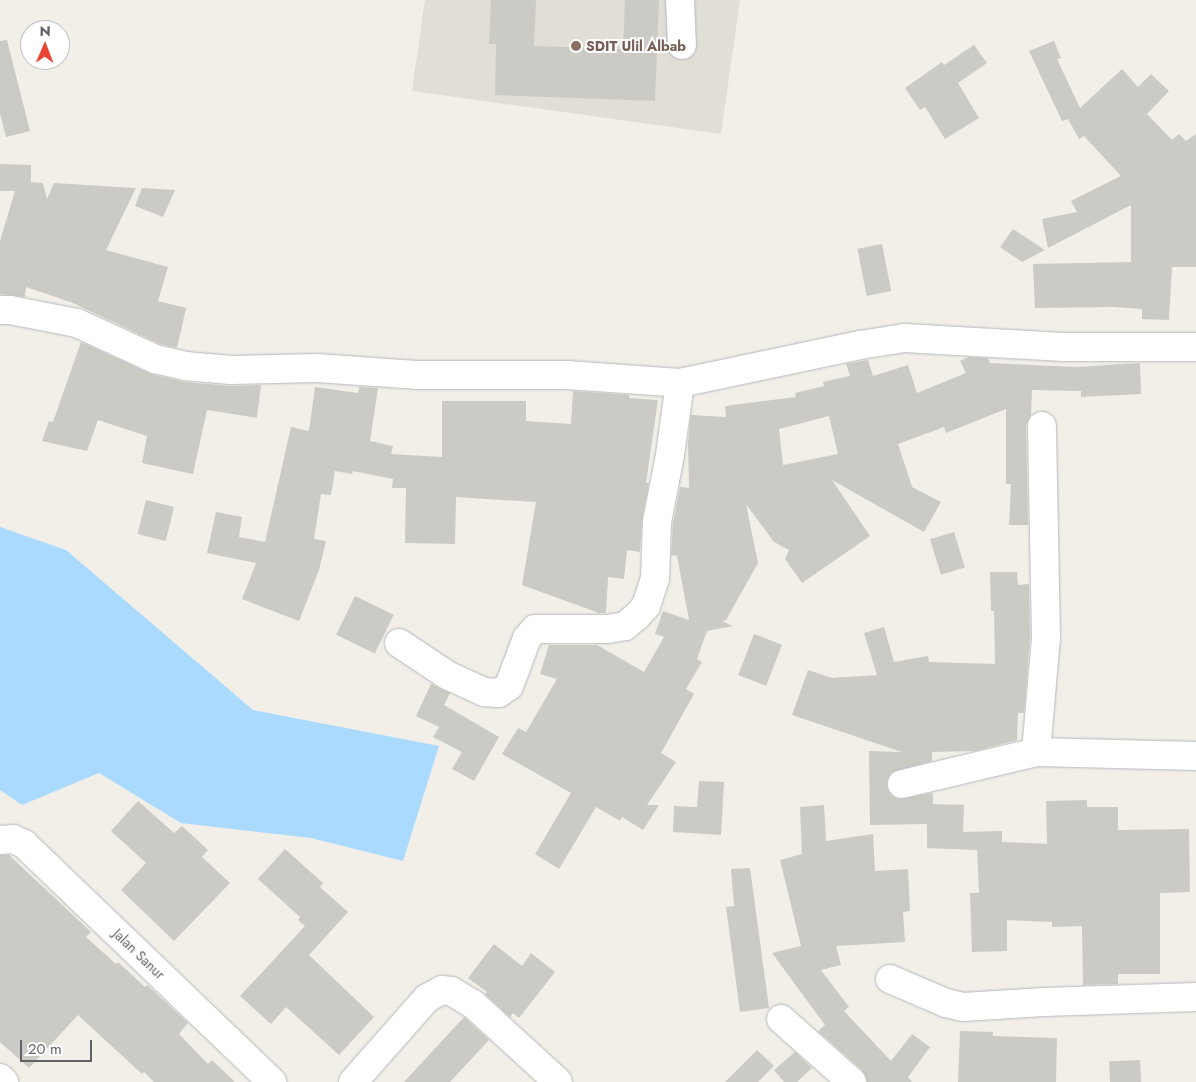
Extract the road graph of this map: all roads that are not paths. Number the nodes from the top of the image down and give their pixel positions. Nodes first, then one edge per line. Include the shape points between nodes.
1 (680, 0) edge
2 (682, 45) dead end
3 (0, 310) edge
4 (1196, 347) edge
5 (680, 383) junction
6 (1042, 426) dead end
7 (399, 643) dead end
8 (1036, 752) junction
9 (1196, 756) edge
10 (902, 784) dead end
11 (0, 840) edge
12 (890, 979) dead end
13 (1196, 997) edge
14 (780, 1019) dead end
15 (0, 1078) edge
16 (4, 1082) edge
17 (272, 1082) edge
18 (353, 1082) edge
19 (558, 1082) edge
20 (852, 1082) edge

1 - 2 street
3 - 5 street via 77,324 155,359 185,366 231,370 317,368 416,375 567,375
4 - 5 street via 1064,347 904,338
5 - 7 street via 657,522 655,579 646,606 637,616 625,626 607,629 536,629 527,638 509,686 499,693 484,692 447,675
6 - 8 street via 1046,638
8 - 9 street
8 - 10 street
11 - 17 street, Jalan Sanur via 13,839 24,844
12 - 13 street via 963,1007
14 - 20 street
15 - 16 street
18 - 19 street via 427,998 442,990 451,991 473,1004

